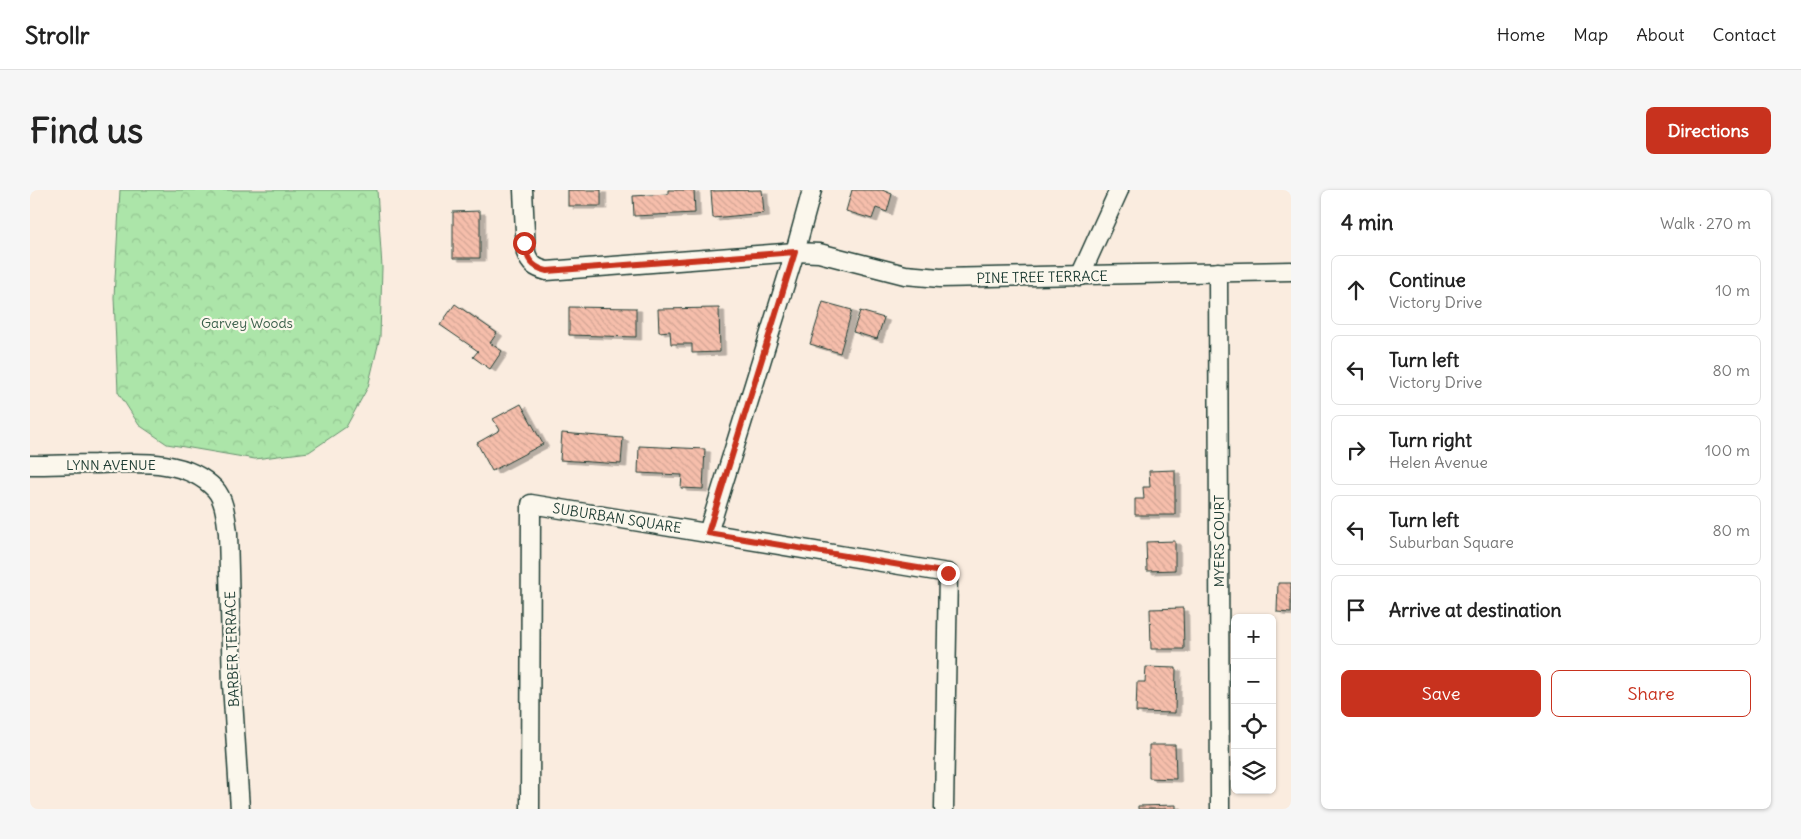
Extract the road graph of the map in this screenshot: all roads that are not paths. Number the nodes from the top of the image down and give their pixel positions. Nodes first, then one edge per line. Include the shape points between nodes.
1 (523, 190) edge
2 (812, 190) edge
3 (1119, 190) edge
4 (795, 252) junction
5 (1291, 270) edge
6 (1218, 272) junction
7 (1080, 276) junction
8 (30, 466) edge
9 (216, 490) joint
10 (708, 533) junction
11 (240, 809) edge
12 (530, 809) edge
13 (944, 809) edge
14 (1220, 809) edge

1 - 4 street, PINE TREE TERRACE via 526,253 529,262 547,271
2 - 4 street
3 - 7 street
4 - 7 street, PINE TREE TERRACE via 819,254 922,277
4 - 10 street
5 - 6 street, PINE TREE TERRACE
6 - 7 street, PINE TREE TERRACE
6 - 14 street, MYERS COURT
8 - 9 street, LYNN AVENUE via 146,463 198,476
9 - 11 street, BARBER TERRACE via 228,532 232,684
10 - 12 street, SUBURBAN SQUARE via 531,504
10 - 13 street, SUBURBAN SQUARE via 948,573

